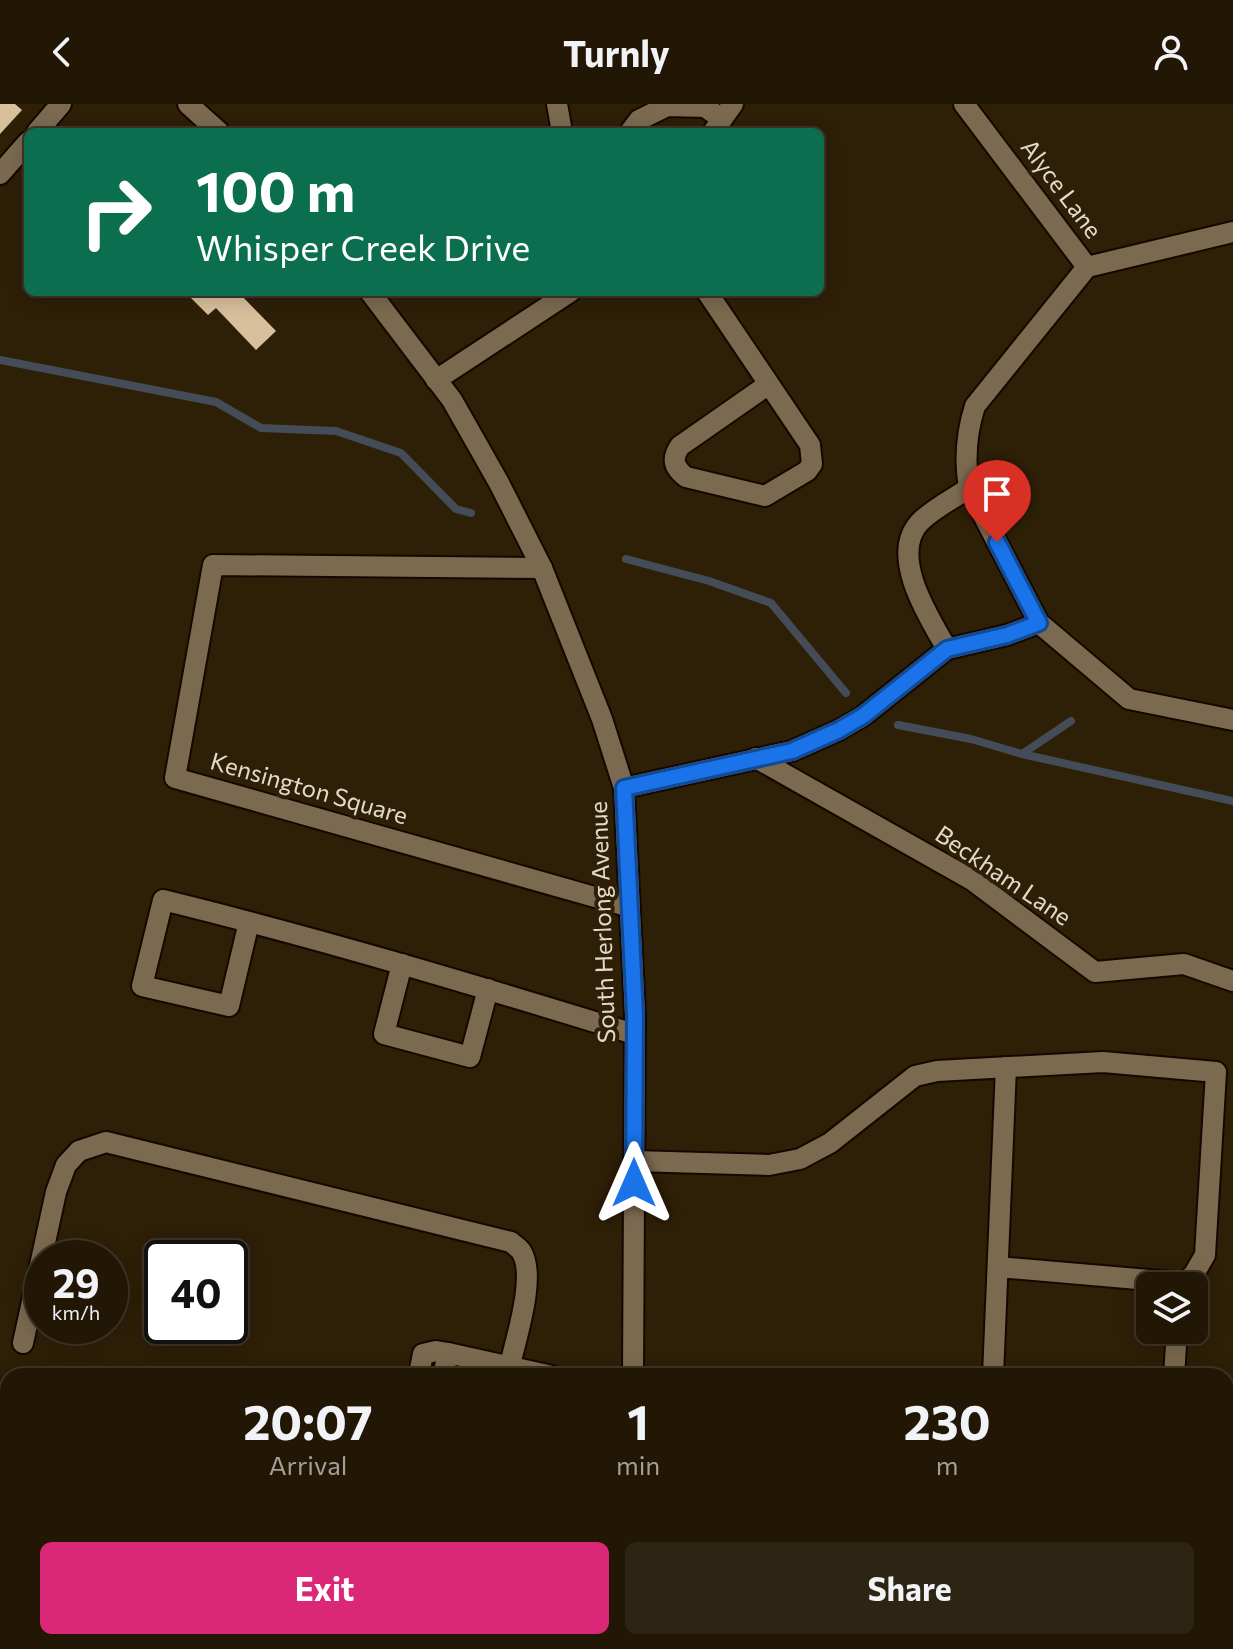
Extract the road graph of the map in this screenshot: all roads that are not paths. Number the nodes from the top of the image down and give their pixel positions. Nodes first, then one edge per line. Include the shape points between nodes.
1 (61, 104) edge
2 (188, 104) edge
3 (557, 104) edge
4 (964, 104) edge
5 (723, 118) edge
6 (634, 126) edge
7 (40, 128) edge
8 (215, 128) edge
9 (561, 128) edge
10 (24, 147) edge
11 (0, 174) edge
12 (1233, 232) edge
13 (1087, 267) junction
14 (373, 296) edge
15 (564, 296) edge
16 (710, 296) edge
17 (436, 380) junction
18 (769, 384) junction
19 (969, 488) junction
20 (542, 568) junction
21 (1039, 623) junction
22 (947, 649) junction
23 (1233, 720) edge
24 (756, 758) junction
25 (624, 788) junction
26 (630, 907) junction
27 (249, 922) junction
28 (402, 964) junction
29 (1233, 981) edge
30 (488, 989) junction
31 (634, 1034) junction
32 (1006, 1067) junction
33 (634, 1161) junction
34 (998, 1267) junction
35 (1195, 1272) edge
36 (1136, 1280) edge
37 (23, 1343) dead end
38 (1176, 1344) edge
39 (448, 1353) junction
40 (510, 1365) junction
41 (420, 1368) edge
42 (445, 1368) edge
43 (521, 1368) edge
44 (633, 1368) edge
45 (993, 1368) edge
46 (1175, 1368) edge

1 - 7 street
2 - 8 street
3 - 9 street
4 - 13 street, Alyce Lane
5 - 6 street via 705,107 667,106
10 - 11 street
12 - 13 street
13 - 19 street via 975,406 966,447
14 - 17 street, South Herlong Avenue
15 - 17 street
16 - 18 street
17 - 20 street, South Herlong Avenue via 499,483
18 - 18 street via 810,445 812,464 807,471 765,496 678,471 674,462 680,446
19 - 21 street
19 - 22 street via 917,525 910,544 912,581
20 - 25 street, South Herlong Avenue
20 - 26 street, Kensington Square via 213,565 175,778
21 - 22 street
21 - 23 street via 1129,699
22 - 24 street via 839,730 792,751
24 - 25 street
24 - 29 street, Beckham Lane via 972,880 1095,972 1184,964
25 - 26 street, South Herlong Avenue
26 - 31 street, South Herlong Avenue
27 - 27 street via 163,900 142,986 229,1006
27 - 28 street
28 - 30 street
28 - 30 street via 384,1034 470,1057
30 - 31 street
31 - 33 street, South Herlong Avenue
32 - 33 street via 915,1076 830,1143 800,1159 769,1165
32 - 34 street
32 - 35 street via 1103,1062 1216,1072 1205,1255
33 - 44 street, South Herlong Avenue
34 - 36 street
34 - 45 street
37 - 40 street via 66,1165 79,1151 106,1142 511,1242 521,1251 525,1266 524,1303
38 - 46 street
39 - 40 street
39 - 41 street via 423,1354
39 - 42 street
40 - 43 street

